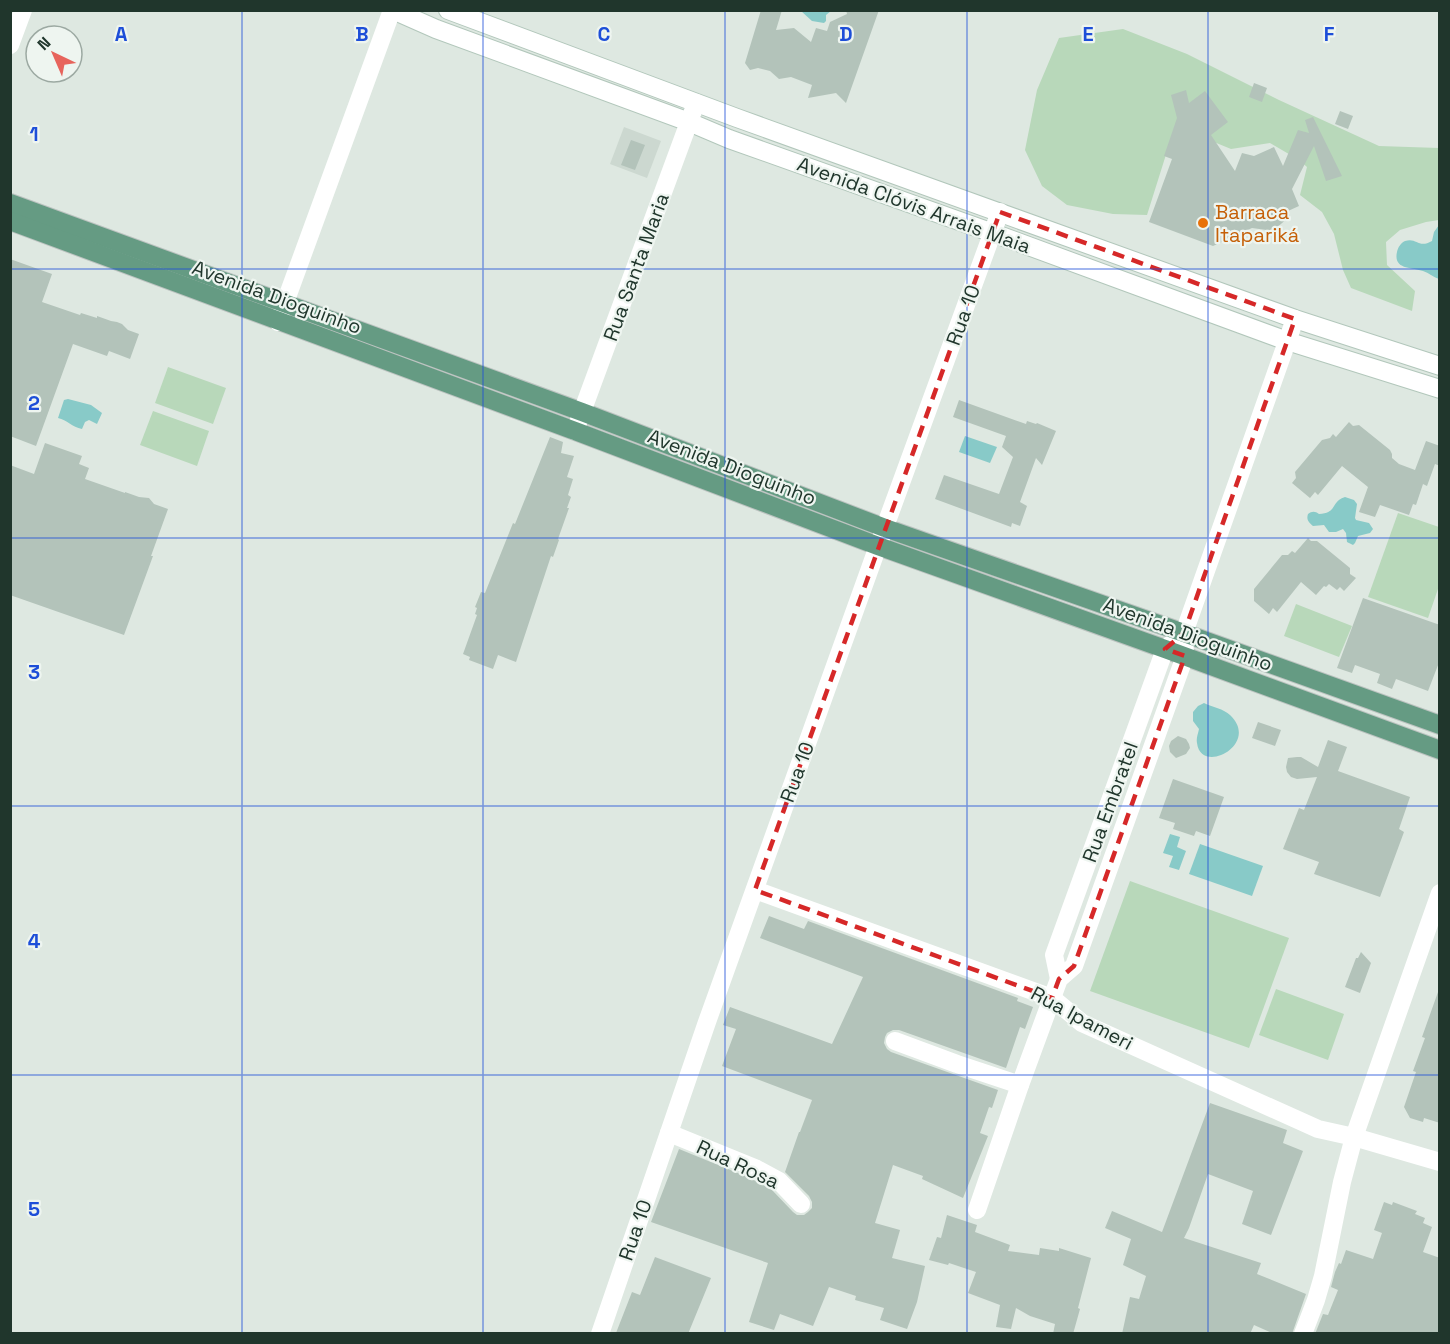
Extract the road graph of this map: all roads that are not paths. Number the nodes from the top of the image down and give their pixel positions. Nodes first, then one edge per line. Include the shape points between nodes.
1 (23, 10) edge
2 (392, 10) edge
3 (448, 10) edge
4 (10, 45) edge
5 (696, 103) junction
6 (689, 122) junction
7 (10, 203) edge
8 (1000, 212) junction
9 (10, 221) edge
10 (993, 233) junction
11 (284, 302) junction
12 (1295, 319) junction
13 (278, 322) junction
14 (1287, 341) junction
15 (1440, 366) edge
16 (1440, 389) edge
17 (582, 412) junction
18 (575, 431) junction
19 (885, 528) junction
20 (878, 546) junction
21 (1184, 633) junction
22 (1165, 649) junction
23 (1185, 656) junction
24 (1440, 725) edge
25 (1440, 750) edge
26 (755, 890) junction
27 (1440, 893) edge
28 (1059, 979) junction
29 (1052, 998) junction
30 (895, 1041) dead end
31 (1020, 1086) junction
32 (669, 1133) junction
33 (1354, 1137) junction
34 (1440, 1162) edge
35 (801, 1204) dead end
36 (977, 1210) dead end
37 (600, 1334) edge
38 (1303, 1334) edge

1 - 4 street
2 - 6 street, Avenida Clóvis Arrais Maia via 436,30
2 - 11 street
3 - 5 street, Avenida Clóvis Arrais Maia
5 - 6 street, Rua Santa Maria
5 - 8 street, Avenida Clóvis Arrais Maia
6 - 10 street, Avenida Clóvis Arrais Maia
6 - 17 street, Rua Santa Maria
7 - 11 main road, Avenida Dioguinho
8 - 10 street, Rua 10
8 - 12 street, Avenida Clóvis Arrais Maia
9 - 13 main road, Avenida Dioguinho
10 - 14 street, Avenida Clóvis Arrais Maia
10 - 19 street, Rua 10
11 - 13 street
11 - 17 main road, Avenida Dioguinho
12 - 14 street, Rua Embratel
12 - 15 street, Avenida Clóvis Arrais Maia
13 - 18 main road, Avenida Dioguinho
14 - 16 street, Avenida Clóvis Arrais Maia
14 - 21 street, Rua Embratel
17 - 18 street, Rua Santa Maria
17 - 19 main road, Avenida Dioguinho
18 - 20 main road, Avenida Dioguinho
19 - 20 street, Rua 10
19 - 21 main road, Avenida Dioguinho
20 - 22 main road, Avenida Dioguinho
20 - 26 street, Rua 10
21 - 22 street, Rua Embratel
21 - 23 street, Rua Embratel
21 - 24 main road, Avenida Dioguinho
22 - 23 main road, Avenida Dioguinho
22 - 28 street, Rua Embratel via 1054,955
23 - 25 main road, Avenida Dioguinho
23 - 28 street, Rua Embratel via 1074,966
26 - 29 street, Rua Ipameri
26 - 32 street, Rua 10
27 - 33 street
28 - 29 street, Rua Embratel
29 - 31 street, Rua Embratel
29 - 33 street, Rua Ipameri via 1082,1023 1318,1129
30 - 31 street
31 - 36 street, Rua Embratel
32 - 35 street, Rua Rosa via 756,1168 779,1181
32 - 37 street, Rua 10
33 - 34 street, Rua Ipameri
33 - 38 street via 1323,1276

